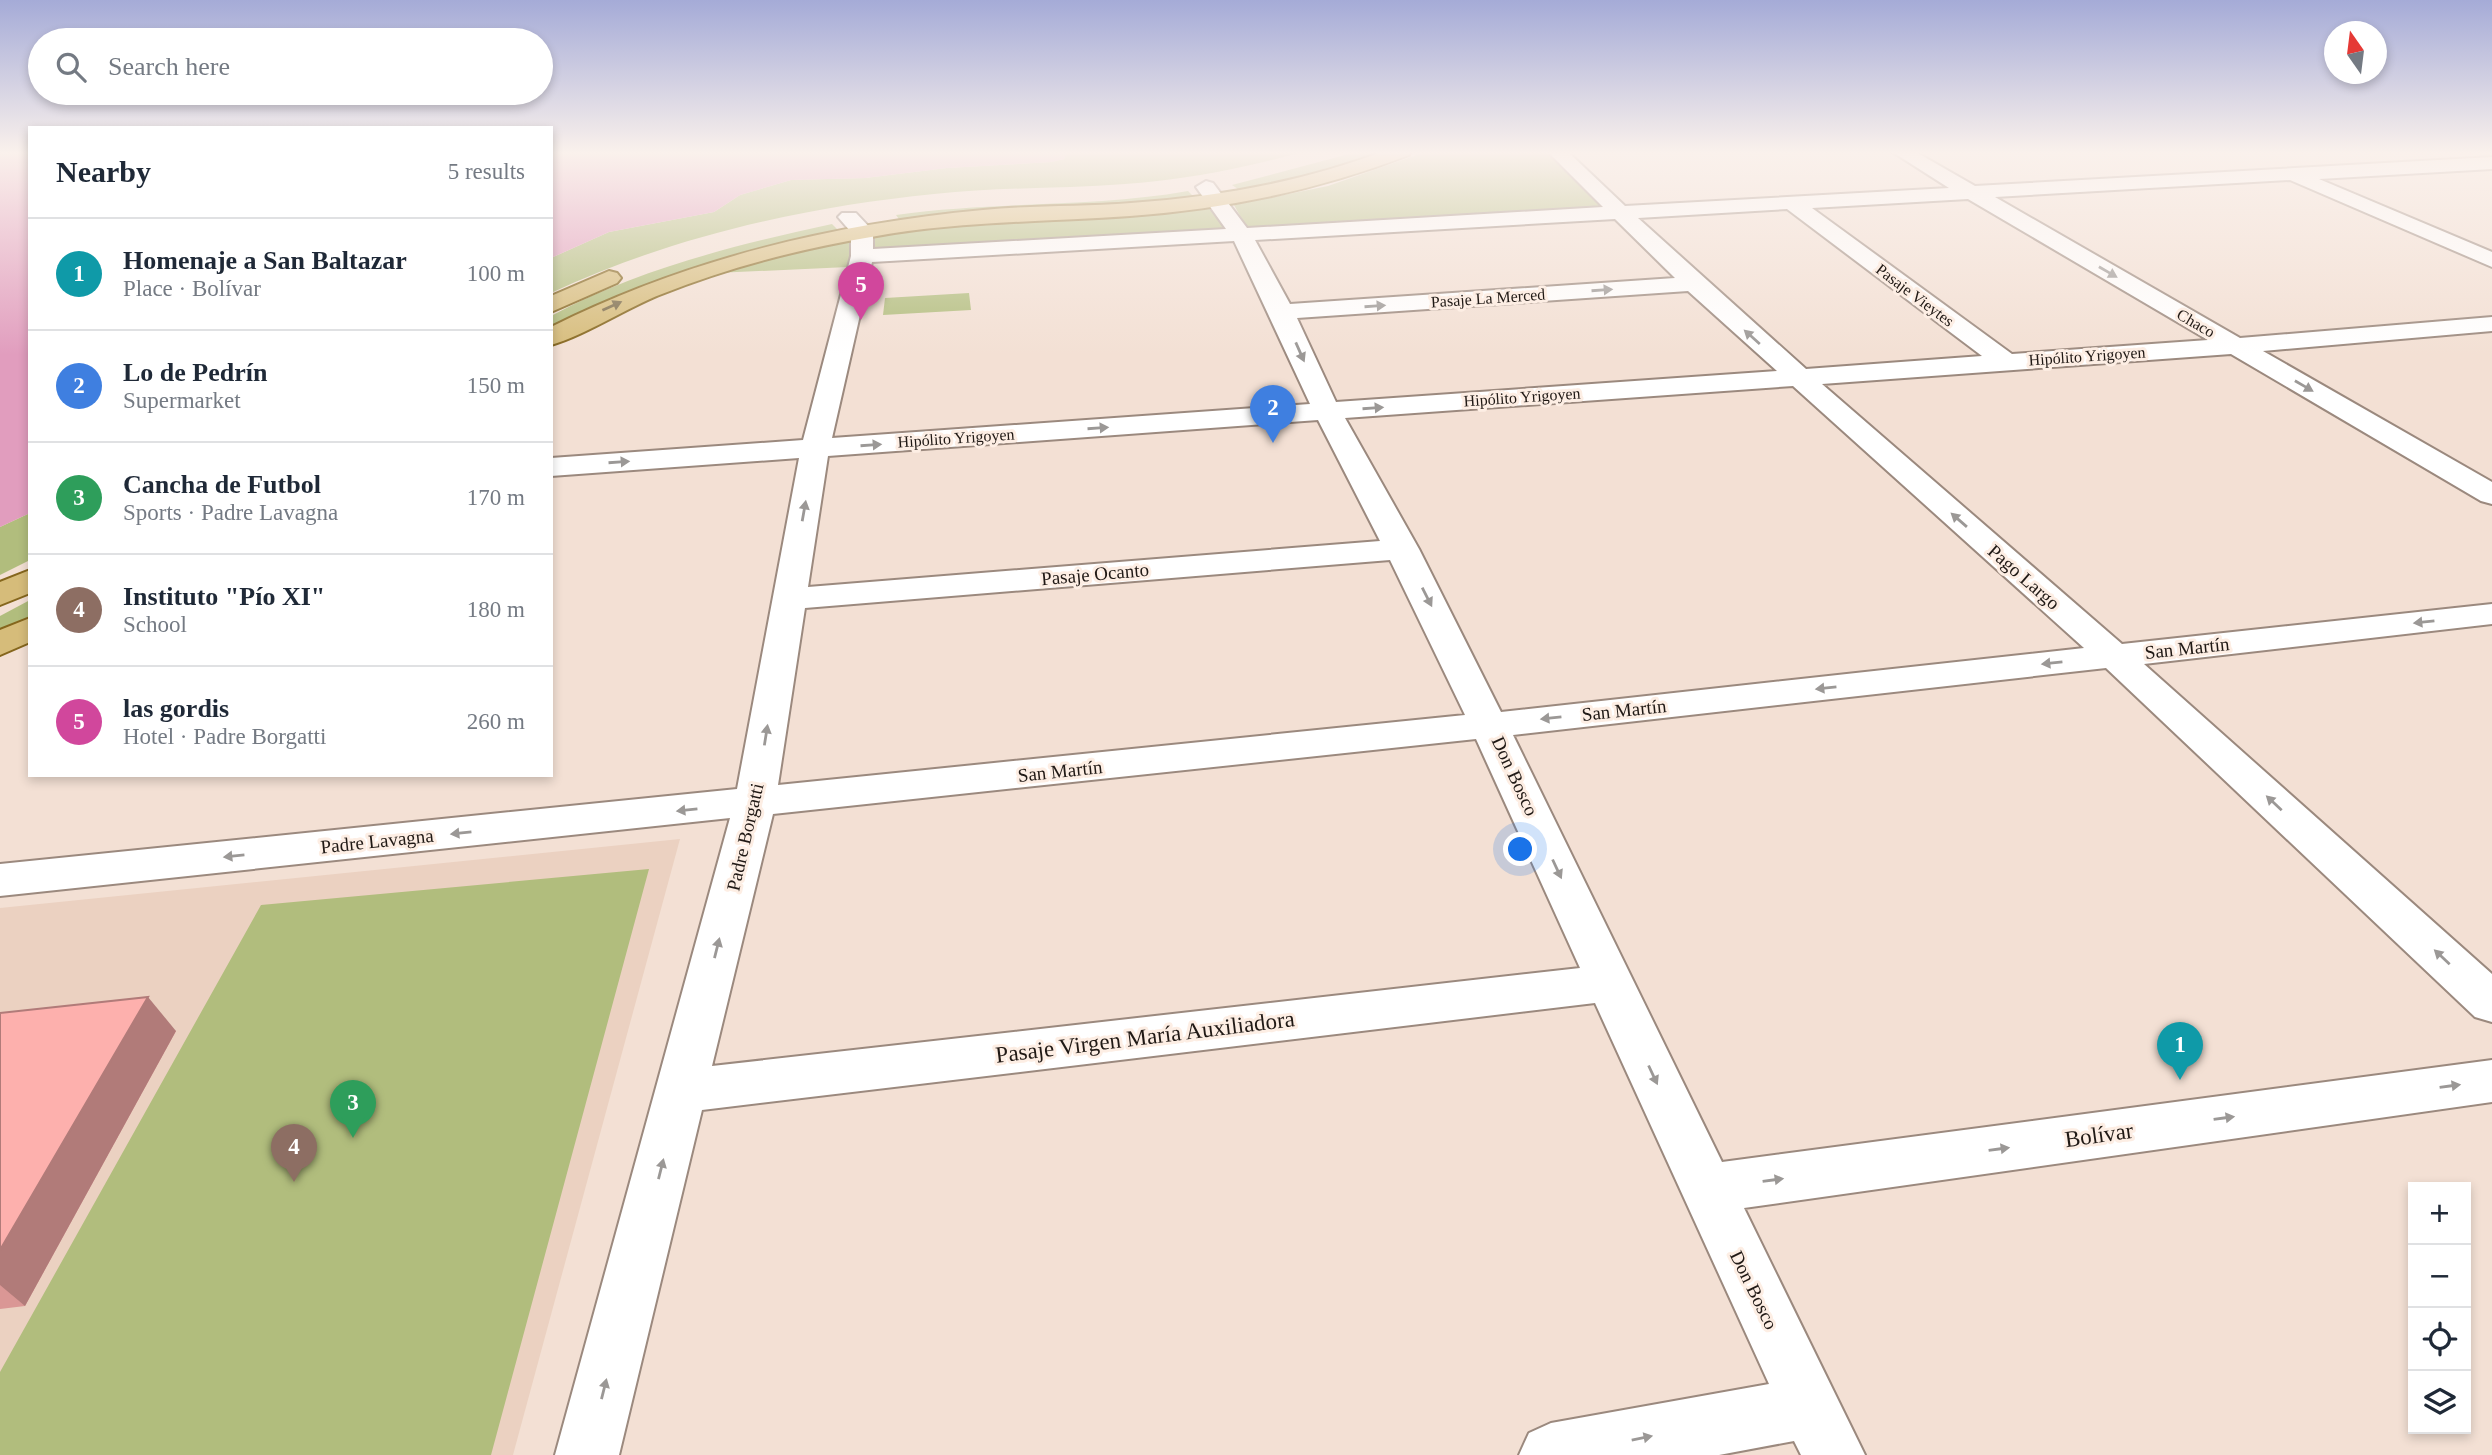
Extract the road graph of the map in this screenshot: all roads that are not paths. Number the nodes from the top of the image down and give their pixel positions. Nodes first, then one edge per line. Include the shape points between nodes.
1 (967, 219) edge
2 (1230, 219) edge
3 (1514, 219) edge
4 (1626, 219) edge
5 (1813, 219) edge
6 (2015, 219) edge
7 (2396, 219) edge
8 (1241, 234) junction
9 (858, 235) junction
10 (710, 247) dead end
11 (2492, 260) edge
12 (624, 273) dead end
13 (1694, 284) junction
14 (553, 304) edge
15 (1283, 312) junction
16 (2492, 324) edge
17 (553, 336) edge
18 (2235, 346) junction
19 (2006, 362) junction
20 (1796, 377) junction
21 (1327, 411) junction
22 (815, 449) junction
23 (553, 467) edge
24 (2492, 495) edge
25 (1403, 549) junction
26 (28, 581) edge
27 (0, 596) edge
28 (788, 599) junction
29 (2492, 614) edge
30 (28, 629) edge
31 (0, 644) edge
32 (2114, 656) junction
33 (1491, 725) junction
34 (755, 803) junction
35 (0, 880) edge
36 (1610, 983) junction
37 (2492, 1003) edge
38 (2492, 1081) edge
39 (680, 1091) junction
40 (1706, 1189) junction
41 (1822, 1431) edge
42 (587, 1455) edge
43 (1550, 1455) edge

1 - 9 main road
2 - 8 street, Don Bosco
3 - 8 street
4 - 13 street, Pago Largo
5 - 19 street, Pasaje Vieytes
6 -> 18 street, Chaco
7 - 11 street
8 - 9 street
8 - 15 street, Don Bosco
9 - 10 main road
17 -> 9 main road via 635,296 719,265
9 - 22 street, Padre Borgatti
12 - 14 main road
15 -> 13 street, Pasaje La Merced
20 -> 13 street, Pago Largo
15 -> 21 street, Don Bosco
16 - 18 street, Hipólito Yrigoyen
18 - 19 street, Hipólito Yrigoyen
18 -> 24 street, Chaco
19 - 20 street, Hipólito Yrigoyen
21 -> 20 street, Hipólito Yrigoyen
32 -> 20 street, Pago Largo
22 -> 21 street, Hipólito Yrigoyen
21 - 25 street, Don Bosco
23 -> 22 street, Hipólito Yrigoyen
28 -> 22 street, Padre Borgatti
25 - 28 street, Pasaje Ocanto
25 -> 33 street, Don Bosco
26 - 27 main road
34 -> 28 street, Padre Borgatti
29 -> 32 street, San Martín
30 - 31 main road
32 -> 33 street, San Martín
37 -> 32 street, Pago Largo
33 - 34 street, San Martín
33 -> 36 street, Don Bosco
34 -> 35 street, Padre Lavagna
39 -> 34 street, Padre Borgatti
36 - 39 street, Pasaje Virgen María Auxiliadora
36 -> 40 street, Don Bosco
40 -> 38 street, Bolívar
42 -> 39 street, Padre Borgatti
40 - 41 street, Don Bosco
43 -> 41 street

